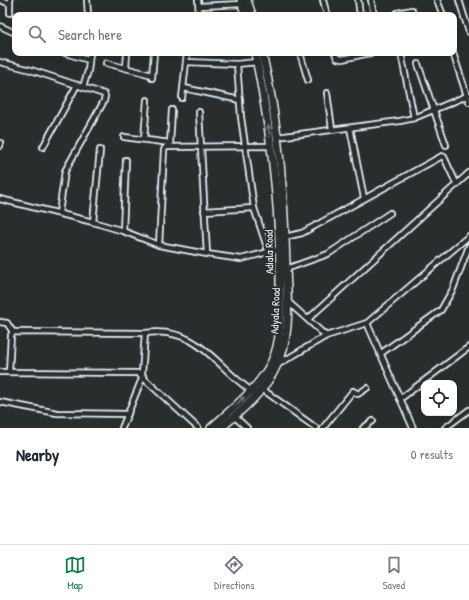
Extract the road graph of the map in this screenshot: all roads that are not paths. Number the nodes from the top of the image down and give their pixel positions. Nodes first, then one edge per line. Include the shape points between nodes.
1 (1, 0) edge
2 (87, 0) edge
3 (198, 0) edge
4 (213, 0) edge
5 (323, 0) edge
6 (358, 0) edge
7 (371, 0) edge
8 (438, 0) edge
9 (459, 0) edge
10 (243, 1) edge
11 (10, 2) edge
12 (199, 6) junction
13 (214, 6) junction
14 (412, 10) dead end
15 (88, 12) edge
16 (199, 12) edge
17 (245, 12) edge
18 (250, 12) edge
19 (326, 12) edge
20 (360, 12) edge
21 (373, 12) edge
22 (402, 12) edge
23 (442, 12) edge
24 (10, 13) dead end
25 (0, 26) edge
26 (12, 32) edge
27 (469, 32) edge
28 (75, 56) edge
29 (90, 56) edge
30 (127, 56) edge
31 (154, 56) edge
32 (187, 56) edge
33 (256, 56) edge
34 (263, 56) edge
35 (301, 56) edge
36 (337, 56) edge
37 (354, 56) edge
38 (402, 56) edge
39 (454, 56) edge
40 (89, 60) junction
41 (0, 62) edge
42 (186, 62) junction
43 (257, 62) junction
44 (106, 63) dead end
45 (237, 64) junction
46 (418, 64) dead end
47 (126, 68) junction
48 (308, 80) dead end
49 (77, 85) junction
50 (83, 87) junction
51 (184, 88) junction
52 (327, 93) dead end
53 (468, 96) edge
54 (182, 98) dead end
55 (147, 100) dead end
56 (240, 100) junction
57 (469, 102) edge
58 (172, 110) dead end
59 (433, 110) junction
60 (199, 112) dead end
61 (414, 118) junction
62 (350, 128) junction
63 (332, 129) junction
64 (124, 137) dead end
65 (277, 137) junction
66 (144, 139) junction
67 (170, 144) junction
68 (446, 145) dead end
69 (200, 146) junction
70 (246, 146) junction
71 (272, 146) junction
72 (43, 147) dead end
73 (100, 150) dead end
74 (126, 160) dead end
75 (469, 173) edge
76 (456, 183) junction
77 (364, 198) junction
78 (0, 199) edge
79 (254, 208) junction
80 (204, 210) junction
81 (60, 213) junction
82 (390, 213) dead end
83 (92, 222) junction
84 (123, 231) junction
85 (469, 236) edge
86 (285, 237) junction
87 (158, 245) junction
88 (469, 246) edge
89 (280, 249) junction
90 (268, 253) junction
91 (207, 254) junction
92 (286, 269) junction
93 (287, 301) junction
94 (308, 319) junction
95 (0, 322) edge
96 (367, 323) junction
97 (14, 332) junction
98 (145, 333) junction
99 (326, 336) junction
100 (469, 347) edge
101 (380, 354) junction
102 (277, 365) junction
103 (0, 372) edge
104 (9, 372) junction
105 (142, 376) junction
106 (367, 388) dead end
107 (256, 391) junction
108 (400, 399) junction
109 (0, 402) edge
110 (469, 410) edge
111 (128, 414) junction
112 (234, 416) junction
113 (373, 421) dead end
114 (446, 427) edge
115 (122, 428) edge
116 (198, 428) edge
117 (211, 428) edge
118 (221, 428) edge
119 (247, 428) edge
120 (316, 428) edge
121 (323, 428) edge
122 (363, 428) edge
123 (413, 428) edge

1 - 11 street
2 - 15 street
3 - 12 street
4 - 13 street
5 - 19 street
6 - 20 street
7 - 21 street
8 - 23 street
9 - 27 street
10 - 13 street
10 - 17 main road
10 - 18 main road
11 - 24 street
12 - 13 street
12 - 16 street
14 - 22 street
25 - 26 street
28 - 40 street
29 - 40 street
30 - 47 street
31 - 47 street via 152,76
32 - 42 street
33 - 43 main road, Adiala Road
34 - 65 main road, Adyala Road
35 - 48 street
36 - 37 street via 342,59
38 - 61 street
39 - 53 street
40 - 50 street
41 - 49 street
42 - 45 street
42 - 51 street
43 - 45 street
71 -> 43 main road, Adiala Road
44 - 47 street
45 - 56 street
46 - 59 street
49 - 50 street
49 - 72 street
50 - 81 street via 104,94 104,101 64,171
51 - 54 street
51 - 56 street
52 - 63 street
53 - 57 street
53 - 59 street
55 - 66 street
56 - 70 street
58 - 67 street
59 - 61 street
59 - 68 street
60 - 69 street
61 - 62 street
62 - 63 street
62 - 77 street
63 - 65 street
64 - 66 street
65 - 86 main road, Adyala Road via 281,159
66 - 67 street
67 - 69 street
67 - 87 street via 164,150
69 - 70 street
69 - 80 street
70 - 71 street
70 - 79 street
71 - 89 main road, Adiala Road
73 - 83 street
74 - 84 street
75 - 76 street
76 - 77 street via 442,156
76 - 94 street
77 - 86 street via 302,232
78 - 81 street
79 - 80 street
79 - 90 street
80 - 91 street
81 - 83 street
82 - 92 street via 328,254
83 - 84 street
84 - 87 street
85 - 96 street
86 - 92 main road, Adyala Road
87 - 91 street
88 - 101 street via 453,290 441,310
89 - 90 street
89 - 107 main road, Adiala Road via 278,346
90 - 91 street via 241,260
92 - 93 main road, Adyala Road
93 - 94 street
93 - 102 main road, Adyala Road via 286,335
94 - 99 street
95 - 97 street via 7,323
96 - 99 street
96 - 101 street
97 - 98 street
97 - 104 street via 11,335
98 - 105 street
98 - 107 street via 158,331 193,340
99 - 102 street
100 - 108 street
101 - 108 street
102 - 107 main road, Adyala Road
103 - 104 street
104 - 105 street via 138,373
105 - 111 street
105 - 116 street
106 - 121 street via 358,394 353,391
107 - 112 main road, Adyala Road
117 -> 107 main road, Adiala Road
107 - 120 street
108 - 123 street
109 - 111 street via 57,413
110 - 114 street
111 - 115 street
112 - 118 main road, Adyala Road
112 - 119 street
113 - 122 street

